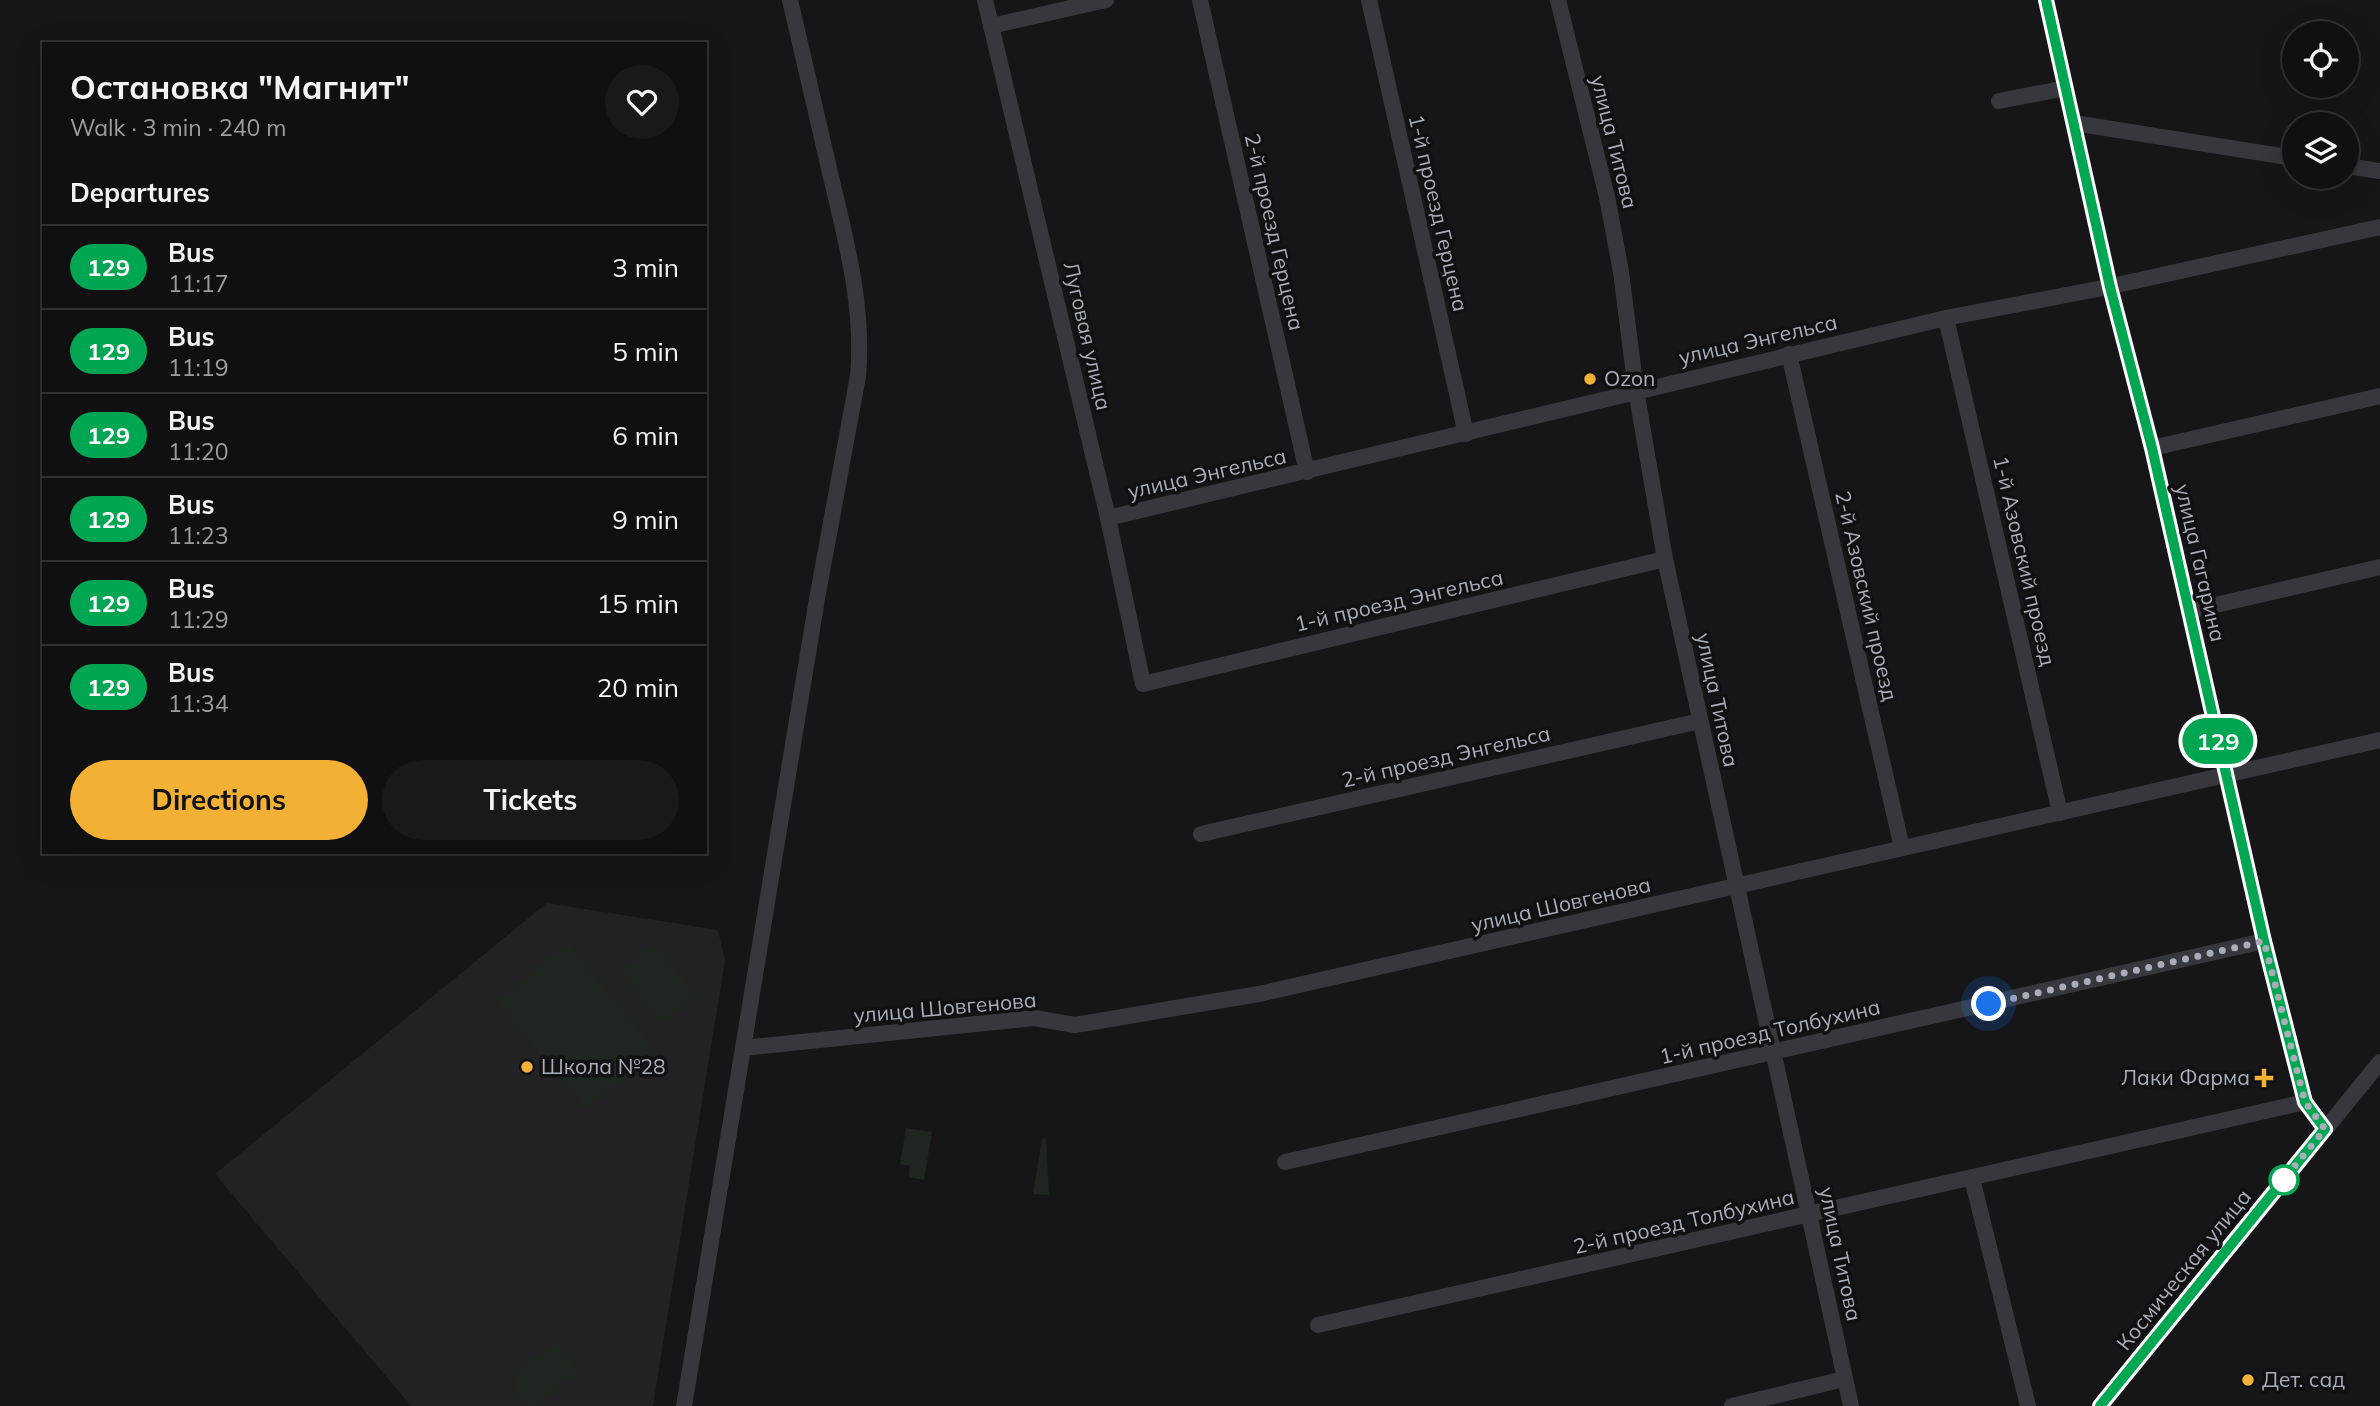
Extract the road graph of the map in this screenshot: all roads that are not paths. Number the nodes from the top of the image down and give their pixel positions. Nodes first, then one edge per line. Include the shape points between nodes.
1 (790, 0) edge
2 (985, 0) edge
3 (1106, 0) edge
4 (1200, 0) edge
5 (1369, 0) edge
6 (1558, 0) edge
7 (2046, 0) edge
8 (991, 26) junction
9 (2066, 88) junction
10 (1999, 101) dead end
11 (2074, 123) junction
12 (2282, 156) edge
13 (2359, 168) edge
14 (2380, 171) edge
15 (2380, 227) edge
16 (2110, 287) junction
17 (1946, 318) junction
18 (1789, 354) junction
19 (1636, 390) junction
20 (2380, 396) edge
21 (1466, 434) junction
22 (2152, 448) junction
23 (1307, 472) junction
24 (1108, 518) junction
25 (1665, 559) junction
26 (2380, 567) edge
27 (2190, 611) junction
28 (1143, 684) joint
29 (1700, 720) junction
30 (2380, 740) edge
31 (2226, 774) junction
32 (2060, 813) junction
33 (1201, 834) dead end
34 (1902, 848) junction
35 (1736, 887) junction
36 (2264, 941) junction
37 (743, 1048) junction
38 (1774, 1053) junction
39 (2380, 1062) edge
40 (2305, 1102) junction
41 (2325, 1129) junction
42 (1285, 1162) dead end
43 (1972, 1178) junction
44 (1811, 1215) junction
45 (1318, 1325) dead end
46 (1844, 1379) junction
47 (1743, 1405) edge
48 (684, 1406) edge
49 (1851, 1406) edge
50 (2028, 1406) edge
51 (2100, 1406) edge

1 - 37 street via 847,244 861,340
2 - 8 street, Луговая улица
3 - 8 street
4 - 23 street, 2-й проезд Герцена
5 - 21 street, 1-й проезд Герцена
6 - 19 street, улица Титова via 1607,197
7 - 9 street, улица Гагарина
8 - 24 street, Луговая улица
9 - 10 street
9 - 11 street, улица Гагарина
11 - 12 street
11 - 16 street, улица Гагарина
13 - 14 street
15 - 16 street, улица Энгельса
16 - 17 street, улица Энгельса
16 - 22 street, улица Гагарина
17 - 18 street, улица Энгельса
17 - 32 street, 1-й Азовский проезд
18 - 19 street, улица Энгельса
18 - 34 street, 2-й Азовский проезд
19 - 21 street, улица Энгельса
19 - 25 street, улица Титова
20 - 22 street
21 - 23 street, улица Энгельса
22 - 27 street, улица Гагарина
23 - 24 street, улица Энгельса
24 - 28 street, Луговая улица
25 - 28 street, 1-й проезд Энгельса
25 - 29 street, улица Титова
26 - 27 street
27 - 31 street, улица Гагарина
29 - 33 street, 2-й проезд Энгельса
29 - 35 street, улица Титова
30 - 31 street, улица Шовгенова
31 - 32 street, улица Шовгенова
31 - 36 street, улица Гагарина
32 - 34 street, улица Шовгенова
34 - 35 street, улица Шовгенова
35 - 37 street, улица Шовгенова via 1259,995 1075,1025 1034,1018
35 - 38 street, улица Титова
36 - 38 street, 1-й проезд Толбухина
36 - 40 street, улица Гагарина
37 - 48 street
38 - 42 street, 1-й проезд Толбухина
38 - 44 street, улица Титова
39 - 41 street, Космическая улица
40 - 41 street, улица Гагарина
40 - 43 street, 2-й проезд Толбухина
41 - 51 street, Космическая улица
43 - 44 street, 2-й проезд Толбухина
43 - 50 street
44 - 45 street, 2-й проезд Толбухина
44 - 46 street, улица Титова
46 - 47 street
46 - 49 street, улица Титова

